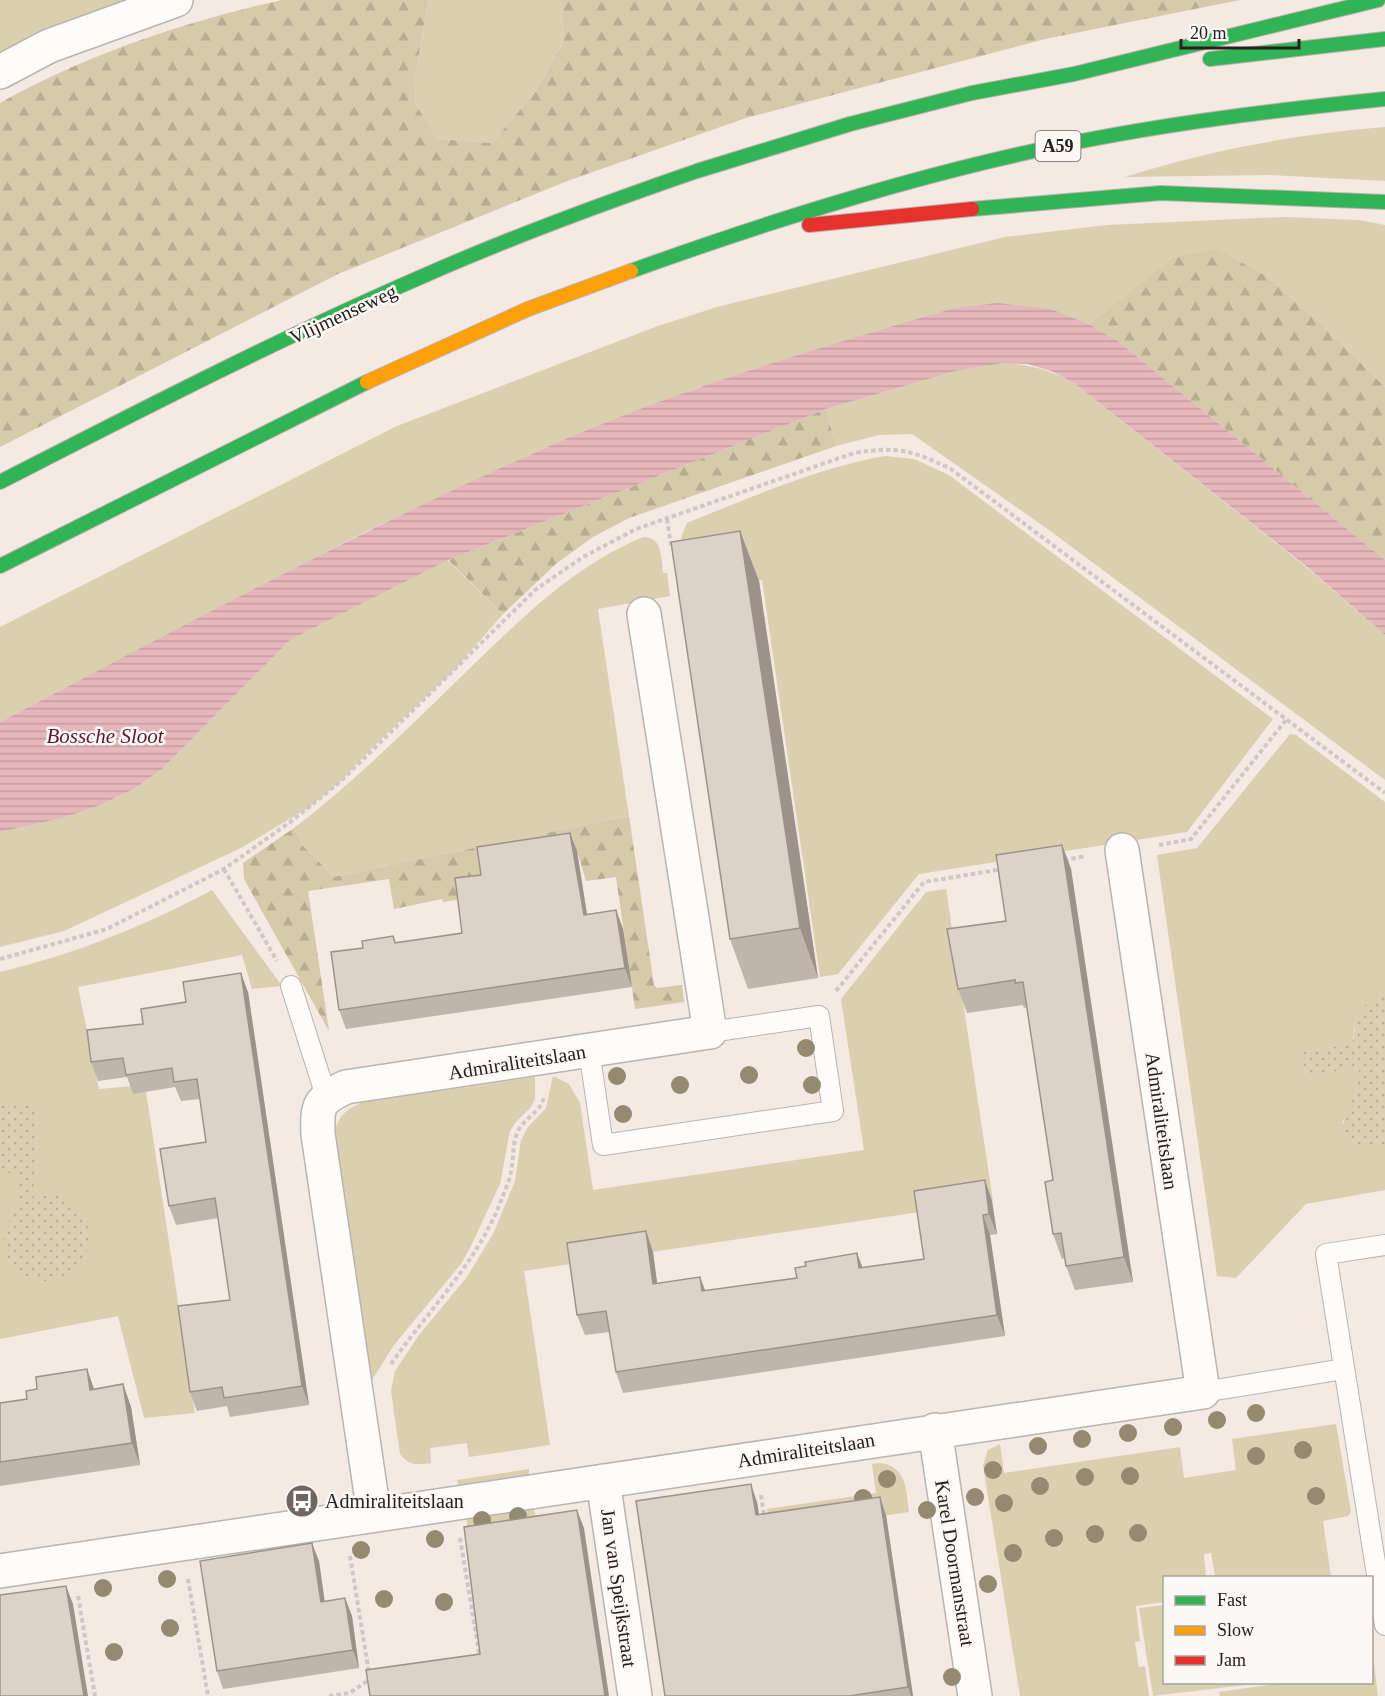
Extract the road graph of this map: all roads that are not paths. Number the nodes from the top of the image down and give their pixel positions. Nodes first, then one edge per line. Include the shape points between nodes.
1 (176, 0) edge
2 (1378, 0) edge
3 (1385, 39) edge
4 (0, 72) edge
5 (1074, 74) junction
6 (1385, 99) edge
7 (1385, 202) edge
8 (738, 232) junction
9 (0, 482) edge
10 (0, 567) edge
11 (644, 614) dead end
12 (1122, 850) road end
13 (291, 986) road end
14 (710, 1032) junction
15 (590, 1050) junction
16 (326, 1096) junction
17 (1385, 1245) edge
18 (1344, 1369) junction
19 (1203, 1392) junction
20 (935, 1430) junction
21 (603, 1481) junction
22 (359, 1516) junction
23 (0, 1570) edge
24 (1385, 1625) edge
25 (635, 1696) edge
26 (975, 1696) edge

1 - 4 street via 49,46
2 - 5 main road
3 - 5 main road
5 - 9 main road, Vlijmenseweg via 972,93 850,124 601,204 483,250 325,321
6 - 8 main road, A59 via 1272,110 1062,145 861,194
7 - 8 main road via 1161,194 1048,201
8 - 10 main road via 528,309 342,392
11 - 14 street
12 - 19 street, Admiraliteitslaan
13 - 16 lane
14 - 15 street, Admiraliteitslaan
14 - 15 lane via 819,1016 833,1111 603,1145
15 - 16 street, Admiraliteitslaan via 346,1087
16 - 22 street via 317,1110 318,1134
17 - 18 lane via 1326,1254
18 - 19 lane, Admiraliteitslaan
18 - 24 lane
19 - 20 street, Admiraliteitslaan
20 - 21 street, Admiraliteitslaan
20 - 26 street, Karel Doormanstraat
21 - 22 street, Admiraliteitslaan
21 - 25 street, Jan van Speijkstraat
22 - 23 street, Admiraliteitslaan

